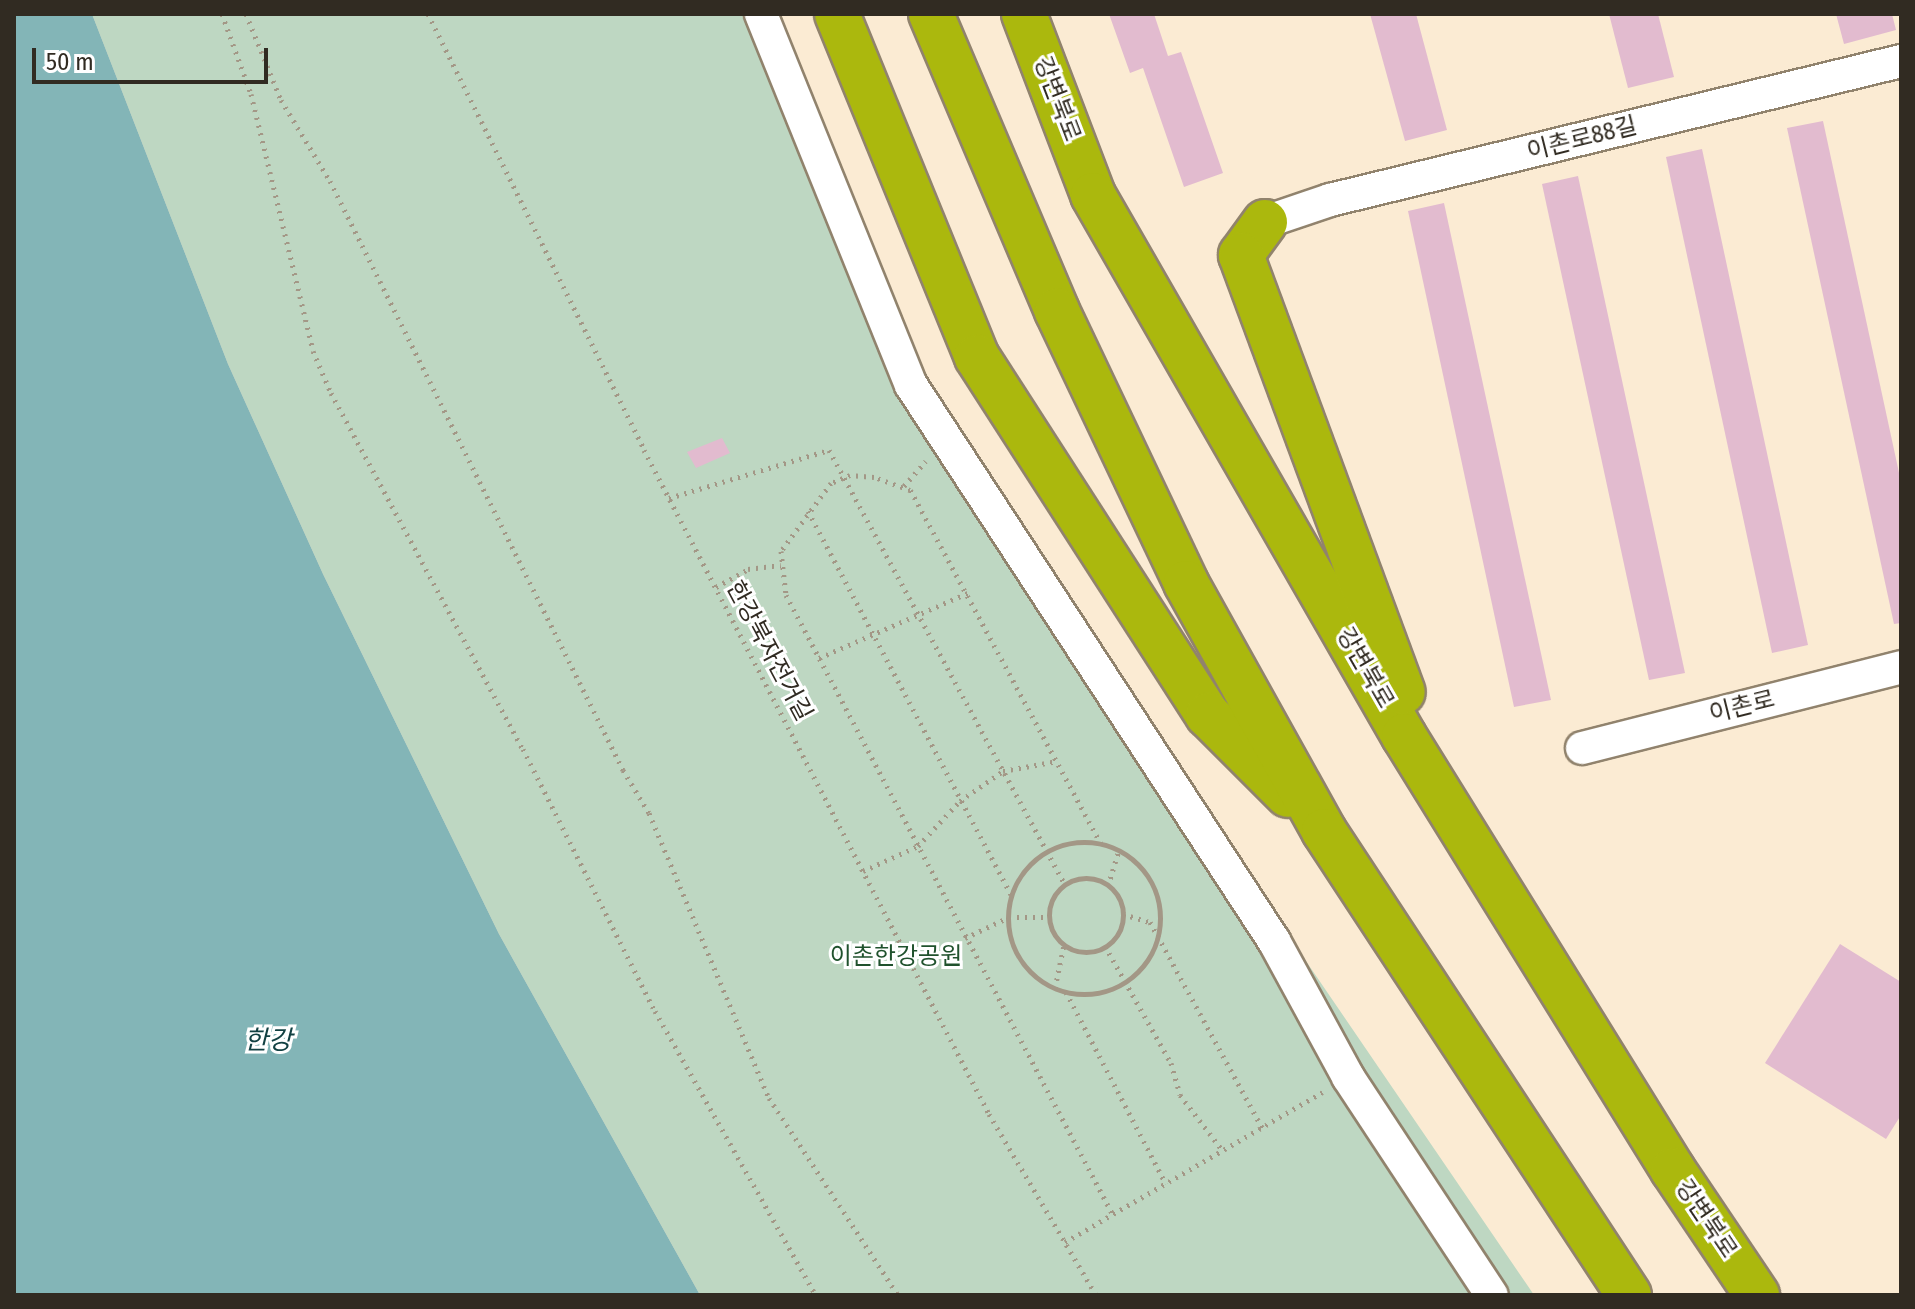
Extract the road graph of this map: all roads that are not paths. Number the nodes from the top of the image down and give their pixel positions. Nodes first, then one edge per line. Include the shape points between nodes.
1 (761, 14) edge
2 (837, 14) edge
3 (931, 14) edge
4 (1024, 14) edge
5 (1901, 61) edge
6 (1265, 222) joint
7 (1901, 667) edge
8 (1582, 748) dead end
9 (1443, 799) junction
10 (1324, 831) junction
11 (1628, 1292) edge
12 (1492, 1295) edge
13 (1757, 1295) edge

1 - 12 street via 911,385 1274,941 1348,1077
2 - 10 highway via 977,357 1208,715
3 - 10 highway via 1057,311 1186,583
4 - 9 highway, 강변북로 via 1093,195
5 - 6 street, 이촌로88길 via 1330,200
6 - 9 highway via 1241,255
7 - 8 street, 이촌로
9 - 13 highway, 강변북로 via 1673,1170
10 - 11 highway

